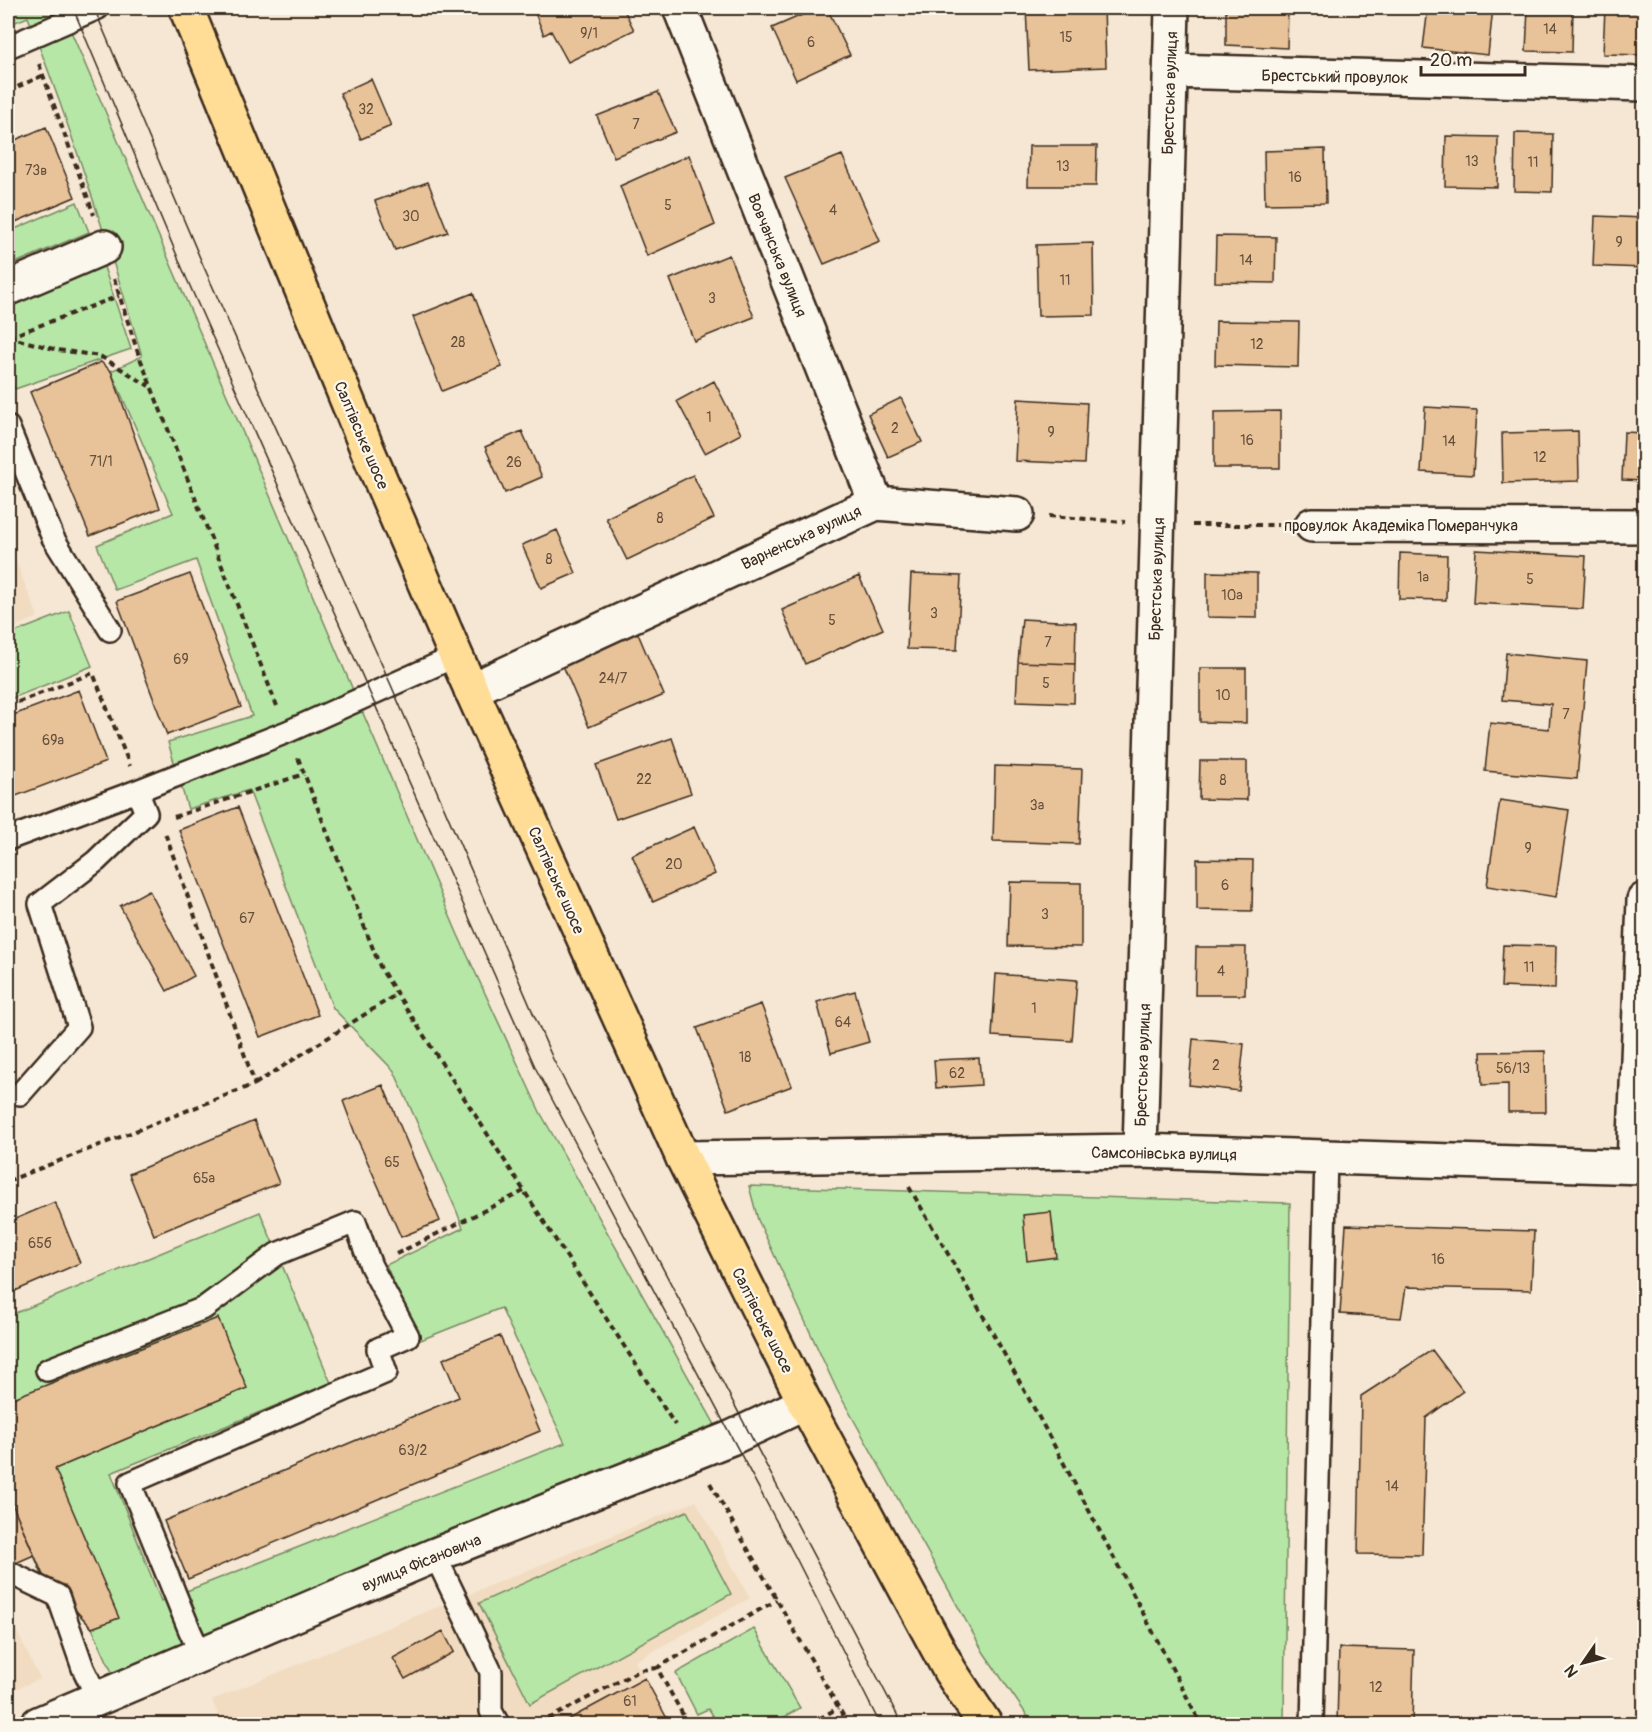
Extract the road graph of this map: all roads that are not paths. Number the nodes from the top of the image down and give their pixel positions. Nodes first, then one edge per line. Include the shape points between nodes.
1 (98, 8) edge
2 (186, 8) edge
3 (680, 8) edge
4 (1172, 8) edge
5 (8, 47) edge
6 (1170, 71) junction
7 (1644, 84) edge
8 (104, 247) dead end
9 (8, 288) edge
10 (8, 427) edge
11 (876, 503) junction
12 (1017, 514) road end
13 (1312, 525) road end
14 (1644, 526) edge
15 (110, 630) dead end
16 (456, 656) junction
17 (471, 690) junction
18 (137, 791) junction
19 (8, 839) edge
20 (1644, 900) edge
21 (20, 1095) dead end
22 (1140, 1151) junction
23 (1326, 1157) junction
24 (683, 1158) junction
25 (1639, 1167) edge
26 (47, 1370) dead end
27 (805, 1403) junction
28 (435, 1555) junction
29 (8, 1572) edge
30 (201, 1654) junction
31 (98, 1699) junction
32 (38, 1725) edge
33 (498, 1725) edge
34 (985, 1725) edge
35 (1312, 1725) edge

1 - 5 lane
2 - 16 main road, Салтівське шосе
3 - 11 street, Вовчанська вулиця
4 - 6 street, Брестська вулиця
6 - 7 street, Брестський провулок
6 - 22 street, Брестська вулиця
8 - 9 street
10 - 15 lane via 53,538
11 - 12 street, Варненська вулиця
11 - 17 street, Варненська вулиця
13 - 14 street, провулок Академіка Померанчука
16 - 17 main road, Салтівське шосе
16 - 18 lane via 287,732
17 - 24 main road, Салтівське шосе
18 - 19 lane
18 - 21 lane via 146,813 96,861 40,904 80,1027
20 - 25 street
22 - 23 street, Самсонівська вулиця
22 - 24 street, Самсонівська вулиця
23 - 25 street, Самсонівська вулиця
23 - 35 lane
24 - 27 main road, Салтівське шосе
26 - 30 lane via 204,1308 277,1254 355,1222 371,1266 408,1336 378,1349 386,1372 130,1483
27 - 28 street, вулиця Фісановича via 693,1454
27 - 34 main road, Салтівське шосе via 950,1671
28 - 30 street, вулиця Фісановича
28 - 33 lane via 491,1671 491,1711
29 - 31 lane via 58,1596
30 - 31 street, вулиця Фісановича
31 - 32 street, вулиця Фісановича

